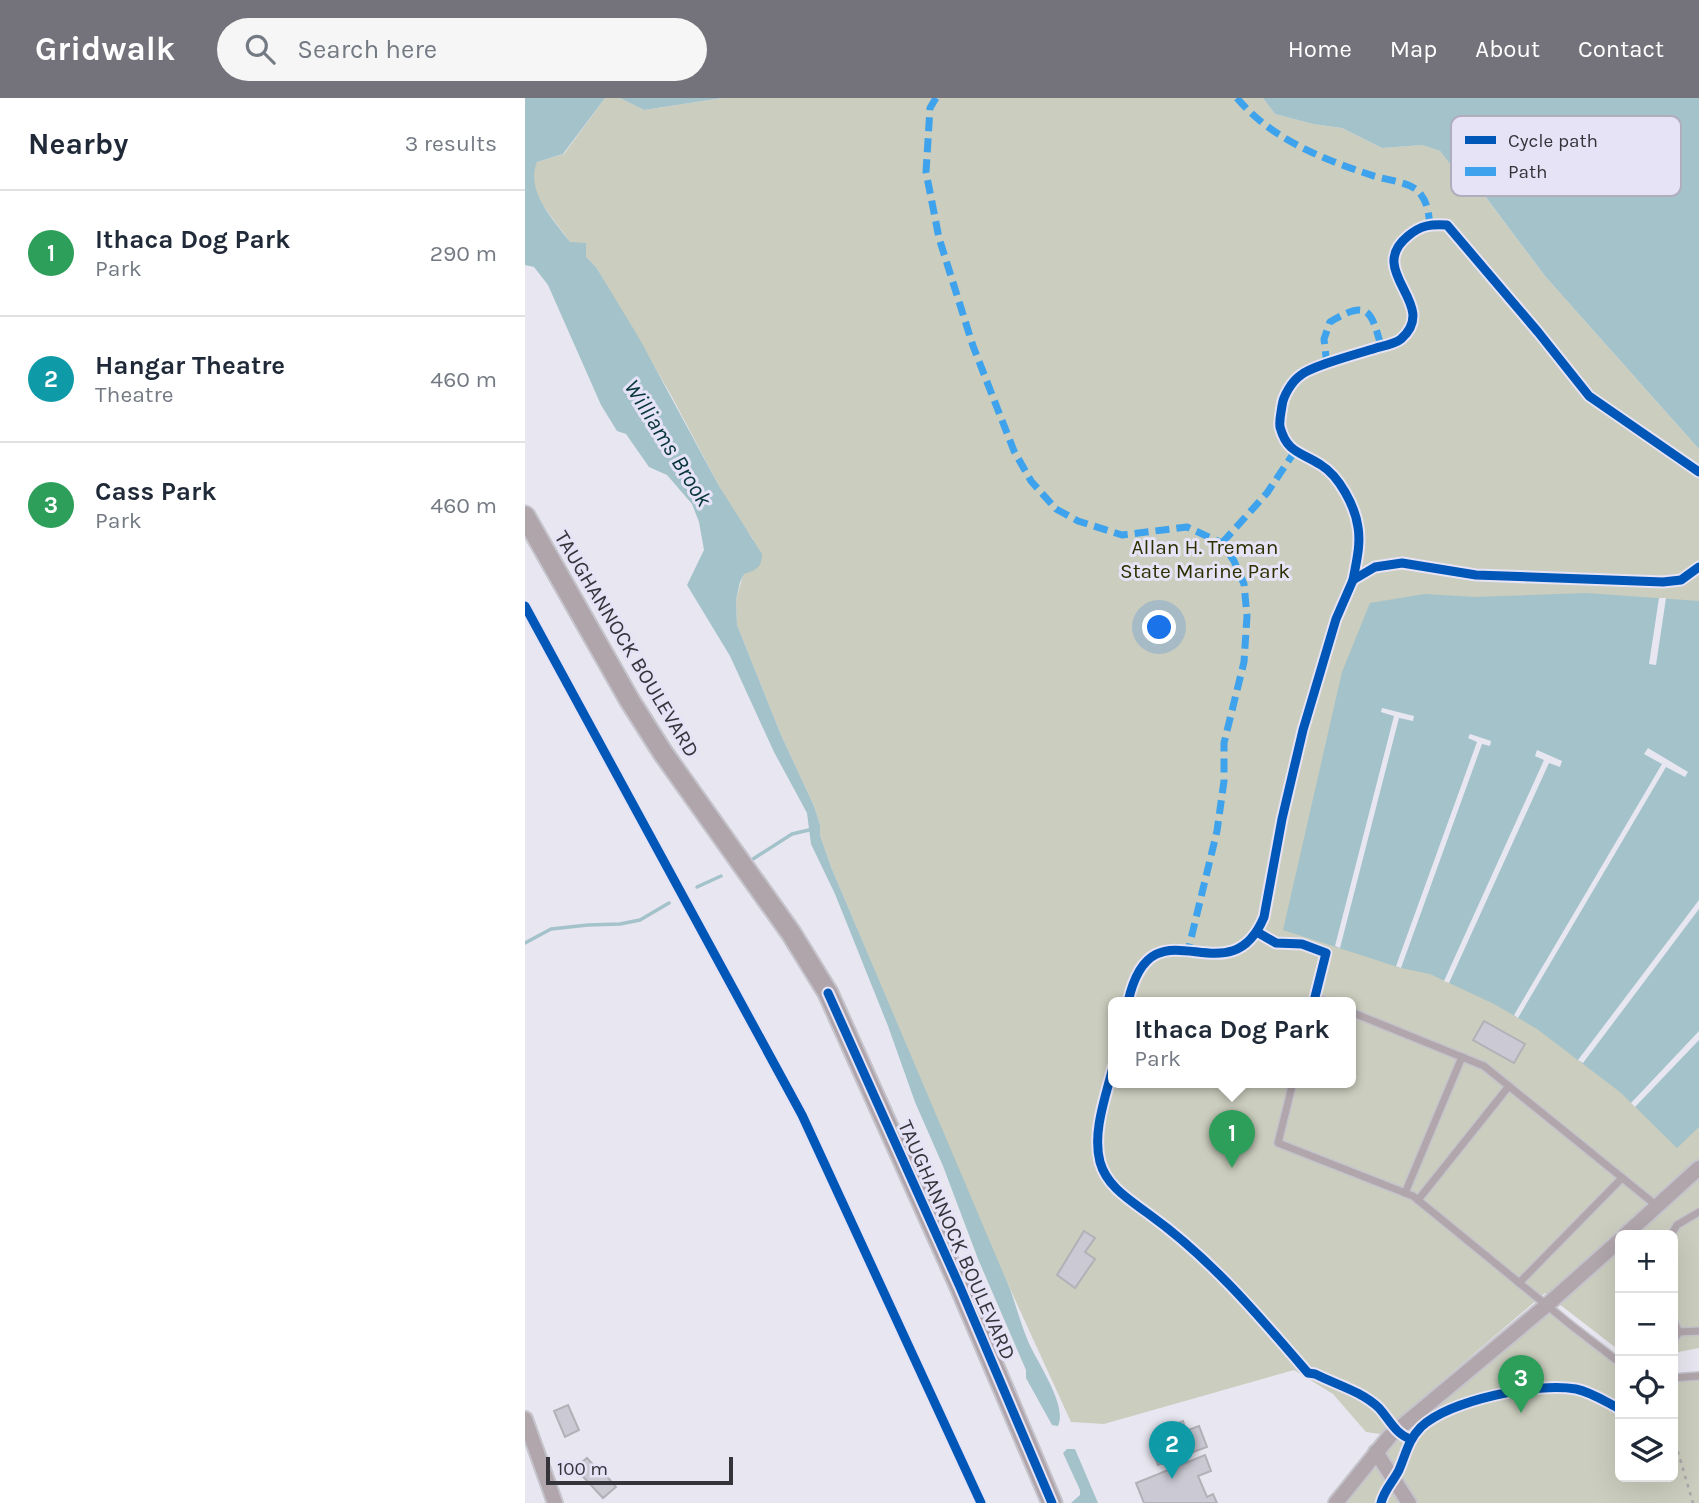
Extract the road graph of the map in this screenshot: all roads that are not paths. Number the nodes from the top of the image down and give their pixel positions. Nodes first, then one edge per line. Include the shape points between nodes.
1 (525, 516) edge
2 (1356, 1014) edge
3 (1462, 1057) junction
4 (1509, 1086) junction
5 (1292, 1088) edge
6 (1699, 1168) edge
7 (1622, 1178) junction
8 (1118, 1191) dead end
9 (1405, 1193) junction
10 (1418, 1200) junction
11 (1657, 1206) junction
12 (1699, 1212) edge
13 (1631, 1230) edge
14 (1674, 1230) edge
15 (1615, 1244) edge
16 (1519, 1283) junction
17 (1547, 1305) junction
18 (1699, 1331) edge
19 (1679, 1332) edge
20 (1615, 1359) edge
21 (1308, 1373) dead end
22 (1699, 1376) edge
23 (1678, 1377) edge
24 (525, 1419) edge
25 (1376, 1452) junction
26 (555, 1503) edge
27 (1052, 1503) edge
28 (1336, 1503) edge
29 (1409, 1503) edge

1 - 27 main road, TAUGHANNOCK BOULEVARD via 663,753 791,933 828,993
2 - 3 lane
3 - 4 lane via 1484,1066
3 - 9 lane
4 - 7 lane
4 - 10 lane
5 - 9 lane via 1278,1143
6 - 11 street
7 - 11 lane
7 - 16 lane
8 - 21 lane via 1185,1241 1227,1281
9 - 10 lane
10 - 16 lane
11 - 13 street
12 - 14 lane
15 - 17 street
16 - 17 lane
17 - 20 lane
17 - 25 street via 1402,1425
18 - 19 lane
22 - 23 lane
24 - 26 street
25 - 28 street
25 - 29 street

